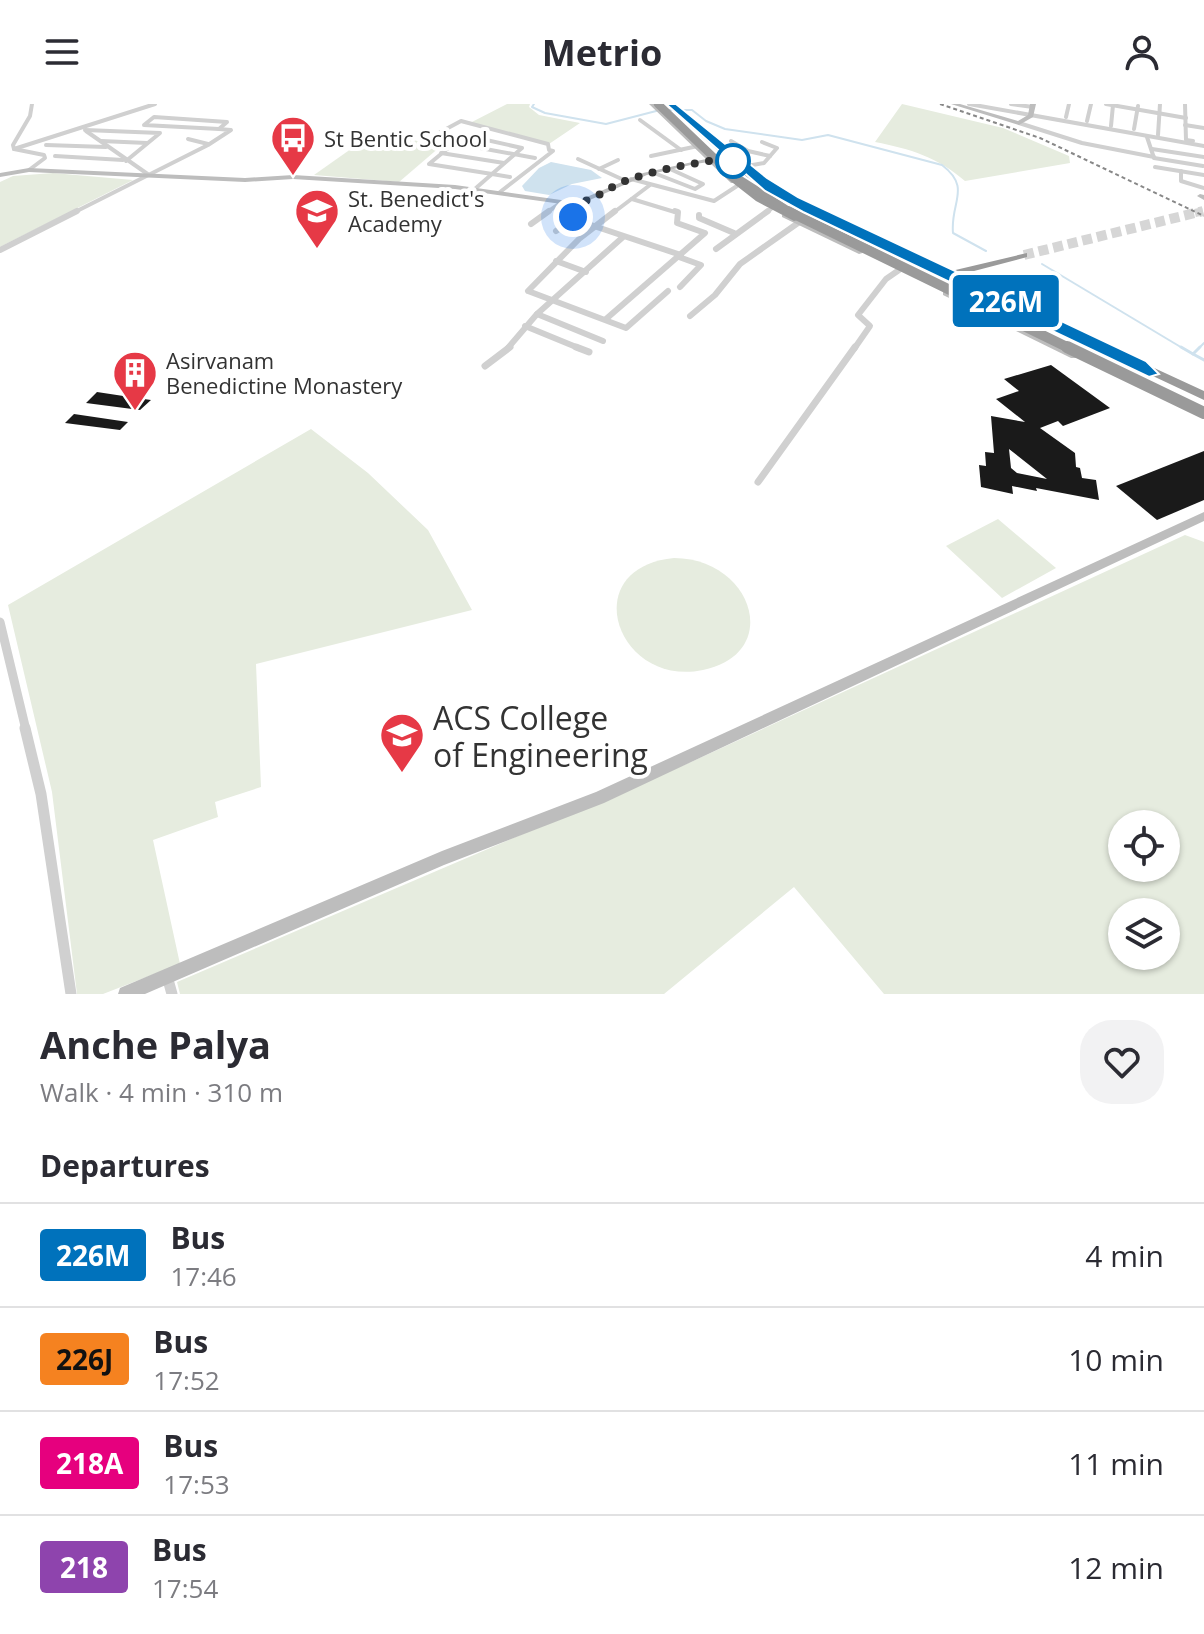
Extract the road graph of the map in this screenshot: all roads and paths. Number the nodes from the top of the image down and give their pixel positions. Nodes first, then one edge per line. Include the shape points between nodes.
1 (32, 104) edge
2 (155, 104) edge
3 (654, 104) edge
4 (670, 104) edge
5 (954, 104) edge
6 (969, 104) edge
7 (1011, 104) edge
8 (1069, 104) edge
9 (1091, 104) edge
10 (1106, 104) edge
11 (1160, 104) edge
12 (1185, 104) edge
13 (1113, 105) edge
14 (1033, 106) edge
15 (1138, 107) edge
16 (1161, 113) junction
17 (1031, 116) junction
18 (1066, 117) dead end
19 (1186, 118) junction
20 (640, 120) dead end
21 (1058, 121) junction
22 (1087, 121) dead end
23 (1019, 123) junction
24 (1082, 125) junction
25 (1185, 125) junction
26 (1111, 126) dead end
27 (1204, 128) edge
28 (219, 129) junction
29 (1103, 129) junction
30 (1134, 129) dead end
31 (1126, 134) junction
32 (1158, 135) dead end
33 (1057, 136) junction
34 (1147, 137) junction
35 (188, 139) dead end
36 (98, 141) junction
37 (731, 141) dead end
38 (422, 142) dead end
39 (762, 142) dead end
40 (148, 143) junction
41 (453, 143) junction
42 (1082, 143) junction
43 (46, 145) dead end
44 (208, 145) junction
45 (1204, 145) edge
46 (697, 146) junction
47 (106, 147) junction
48 (1104, 147) junction
49 (14, 149) junction
50 (1152, 149) junction
51 (681, 150) junction
52 (1129, 152) junction
53 (441, 153) junction
54 (516, 153) junction
55 (55, 156) dead end
56 (651, 156) dead end
57 (770, 156) junction
58 (1204, 157) edge
59 (535, 158) dead end
60 (733, 158) junction
61 (1154, 158) junction
62 (578, 159) dead end
63 (125, 160) junction
64 (618, 160) dead end
65 (712, 161) junction
66 (504, 163) junction
67 (747, 166) junction
68 (1203, 166) edge
69 (1155, 167) junction
70 (599, 169) junction
71 (670, 169) junction
72 (29, 170) junction
73 (1181, 171) junction
74 (654, 173) junction
75 (490, 174) junction
76 (0, 175) edge
77 (149, 175) junction
78 (1153, 175) dead end
79 (1204, 175) edge
80 (510, 177) dead end
81 (628, 180) junction
82 (650, 185) junction
83 (737, 186) junction
84 (476, 188) junction
85 (1204, 188) edge
86 (500, 192) junction
87 (693, 197) junction
88 (632, 199) junction
89 (562, 202) junction
90 (572, 203) junction
91 (687, 207) dead end
92 (771, 209) junction
93 (699, 215) dead end
94 (575, 218) junction
95 (798, 223) junction
96 (531, 224) dead end
97 (593, 227) junction
98 (556, 231) dead end
99 (734, 233) junction
100 (623, 237) junction
101 (716, 249) dead end
102 (0, 250) edge
103 (1024, 255) tunnel mouth
104 (680, 256) junction
105 (556, 261) junction
106 (1034, 262) tunnel mouth
107 (899, 270) junction
108 (586, 272) junction
109 (950, 274) junction
110 (963, 280) junction
111 (680, 287) dead end
112 (668, 291) dead end
113 (554, 301) junction
114 (537, 314) junction
115 (690, 316) dead end
116 (606, 319) junction
117 (525, 326) junction
118 (603, 341) dead end
119 (589, 352) dead end
120 (485, 366) dead end
121 (1153, 374) junction
122 (1169, 381) junction
123 (1201, 393) edge
124 (1158, 395) junction
125 (1204, 404) edge
126 (1204, 416) edge
127 (758, 482) dead end
128 (1204, 516) edge
129 (0, 622) edge
130 (167, 976) junction
131 (71, 994) edge
132 (126, 994) edge
133 (172, 994) edge

1 - 49 street
2 - 49 street
3 - 46 highway, bridge
3 - 126 highway, bridge via 731,174 777,206
4 - 60 highway
4 - 125 highway, bridge via 739,173 785,203
5 - 23 street
6 - 17 street
7 - 14 street
8 - 18 street
9 - 22 street
10 - 13 street
11 - 16 street
12 - 19 street
13 - 15 street
13 - 26 street
14 - 17 street
15 - 16 street
15 - 30 street
16 - 19 street
16 - 32 street
17 - 21 street
17 - 23 street
19 - 25 street
20 - 51 street
21 - 24 street
21 - 33 street
23 - 33 street
24 - 29 street
24 - 42 street
25 - 27 street
25 - 45 street via 1186,140
28 - 28 street via 159,126 144,125 154,117 227,122
28 - 44 street via 231,130
29 - 31 street
29 - 48 street
31 - 34 street
31 - 52 street
33 - 42 street
34 - 45 street
34 - 50 street
35 - 44 street
36 - 40 street
36 - 40 street via 85,130 160,133
36 - 47 street
37 - 57 street
38 - 86 street via 461,121 548,144 553,151
39 - 57 street via 777,147
40 - 63 street
41 - 53 street
41 - 54 street
41 - 54 street via 466,134 522,148
42 - 48 street
43 - 47 street
44 - 77 street
46 - 51 street
46 - 65 highway
47 - 63 street
48 - 52 street
49 - 72 street via 44,155
50 - 58 street
50 - 61 street
51 - 56 street
52 - 61 street
53 - 66 street
53 - 75 street via 429,164
54 - 59 street
54 - 66 street
55 - 63 street
57 - 67 street via 764,163
60 - 65 street
60 - 67 street
60 - 121 highway via 768,189 806,210
61 - 68 street
61 - 69 street
62 - 70 street
63 - 77 street
64 - 70 street
65 - 71 street
65 - 83 street
65 - 124 highway via 773,207
66 - 75 street
67 - 109 street via 795,199
69 - 73 street
69 - 78 street
70 - 81 street
71 - 74 street
71 - 74 street via 703,184 695,189
72 - 76 street
72 - 77 street
73 - 79 street
73 - 85 street via 1180,180
74 - 81 street
75 - 80 street
75 - 84 street
77 - 84 street
77 - 102 street
81 - 82 street
81 - 90 street via 589,201
82 - 87 street
82 - 88 street
83 - 87 street via 716,201
83 - 92 street
84 - 86 street
86 - 89 street
87 - 91 street
88 - 97 street
88 - 104 street via 678,212 677,223 705,232
89 - 90 street
89 - 96 street
90 - 94 street
92 - 95 street
92 - 99 street
93 - 99 street
94 - 97 street
94 - 98 street
95 - 107 street
95 - 115 street via 740,264
97 - 100 street
97 - 105 street
99 - 101 street
100 - 104 street
100 - 108 street
103 - 109 highway
104 - 111 street via 701,265
104 - 116 street
105 - 108 street
105 - 113 street via 528,289
106 - 110 highway
107 - 124 street
107 - 127 street via 858,315 870,326
108 - 113 street
109 - 110 street
110 - 121 street via 1142,364
112 - 116 street via 629,328
113 - 114 street
113 - 116 street
114 - 117 street
114 - 118 street
117 - 119 street
117 - 120 street via 512,345
121 - 122 highway
122 - 123 highway
122 - 124 highway
124 - 126 highway
128 - 130 street via 599,798 442,858
129 - 131 street via 41,794
130 - 132 street
130 - 133 street

